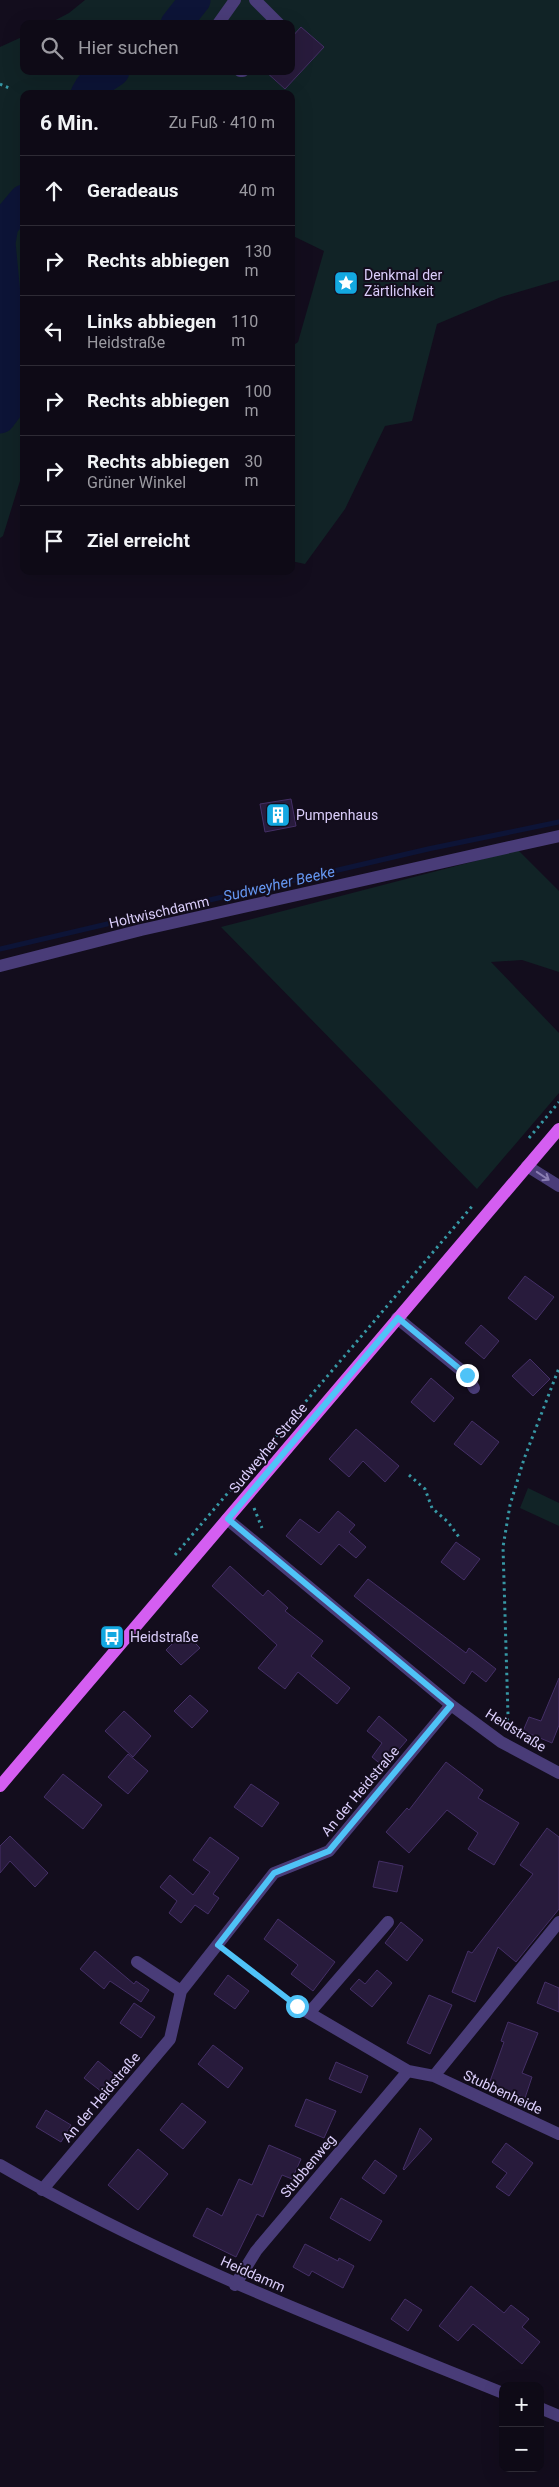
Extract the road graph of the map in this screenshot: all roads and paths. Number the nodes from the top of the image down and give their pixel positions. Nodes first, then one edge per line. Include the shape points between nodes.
1 (235, 0) edge
2 (255, 0) edge
3 (221, 20) edge
4 (275, 20) edge
5 (0, 84) edge
6 (9, 88) dead end
7 (559, 836) edge
8 (0, 966) edge
9 (559, 1129) edge
10 (527, 1166) junction
11 (559, 1186) edge
12 (398, 1318) junction
13 (559, 1368) edge
14 (474, 1388) dead end
15 (409, 1475) dead end
16 (228, 1519) junction
17 (459, 1537) dead end
18 (451, 1705) junction
19 (501, 1742) junction
20 (559, 1773) edge
21 (0, 1786) edge
22 (388, 1922) dead end
23 (559, 1922) edge
24 (218, 1945) junction
25 (136, 1962) dead end
26 (182, 1991) junction
27 (297, 2006) joint
28 (309, 2013) junction
29 (408, 2071) junction
30 (434, 2076) junction
31 (559, 2134) edge
32 (0, 2165) edge
33 (42, 2190) junction
34 (235, 2284) junction
35 (499, 2391) edge
36 (544, 2410) edge
37 (559, 2416) edge

1 - 3 street
2 - 4 street
5 - 6 path
7 - 8 street, Holtwischdamm via 141,930
9 - 10 main road, Sudweyher Straße
10 -> 11 street
10 - 12 main road, Sudweyher Straße
12 - 14 street via 467,1375
12 - 16 main road, Sudweyher Straße
13 - 19 path via 521,1468 510,1505 503,1547 508,1715
15 - 17 path via 425,1489 432,1508
16 - 18 street, Heidstraße
16 - 21 main road, Sudweyher Straße
18 - 19 street, Heidstraße
18 - 24 street, An der Heidstraße via 329,1851 274,1873
19 - 20 street, Heidstraße
22 - 28 street
23 - 30 street
24 - 26 street, An der Heidstraße
24 - 27 path
25 - 26 street
26 - 33 street, An der Heidstraße via 170,2039
27 - 28 street
28 - 29 street
29 - 30 street
29 - 34 street, Stubbenweg via 256,2251
30 - 31 street, Stubbenheide
32 - 33 street, Heiddamm
33 - 34 street, Heiddamm
34 - 35 street, Heiddamm
36 - 37 street

